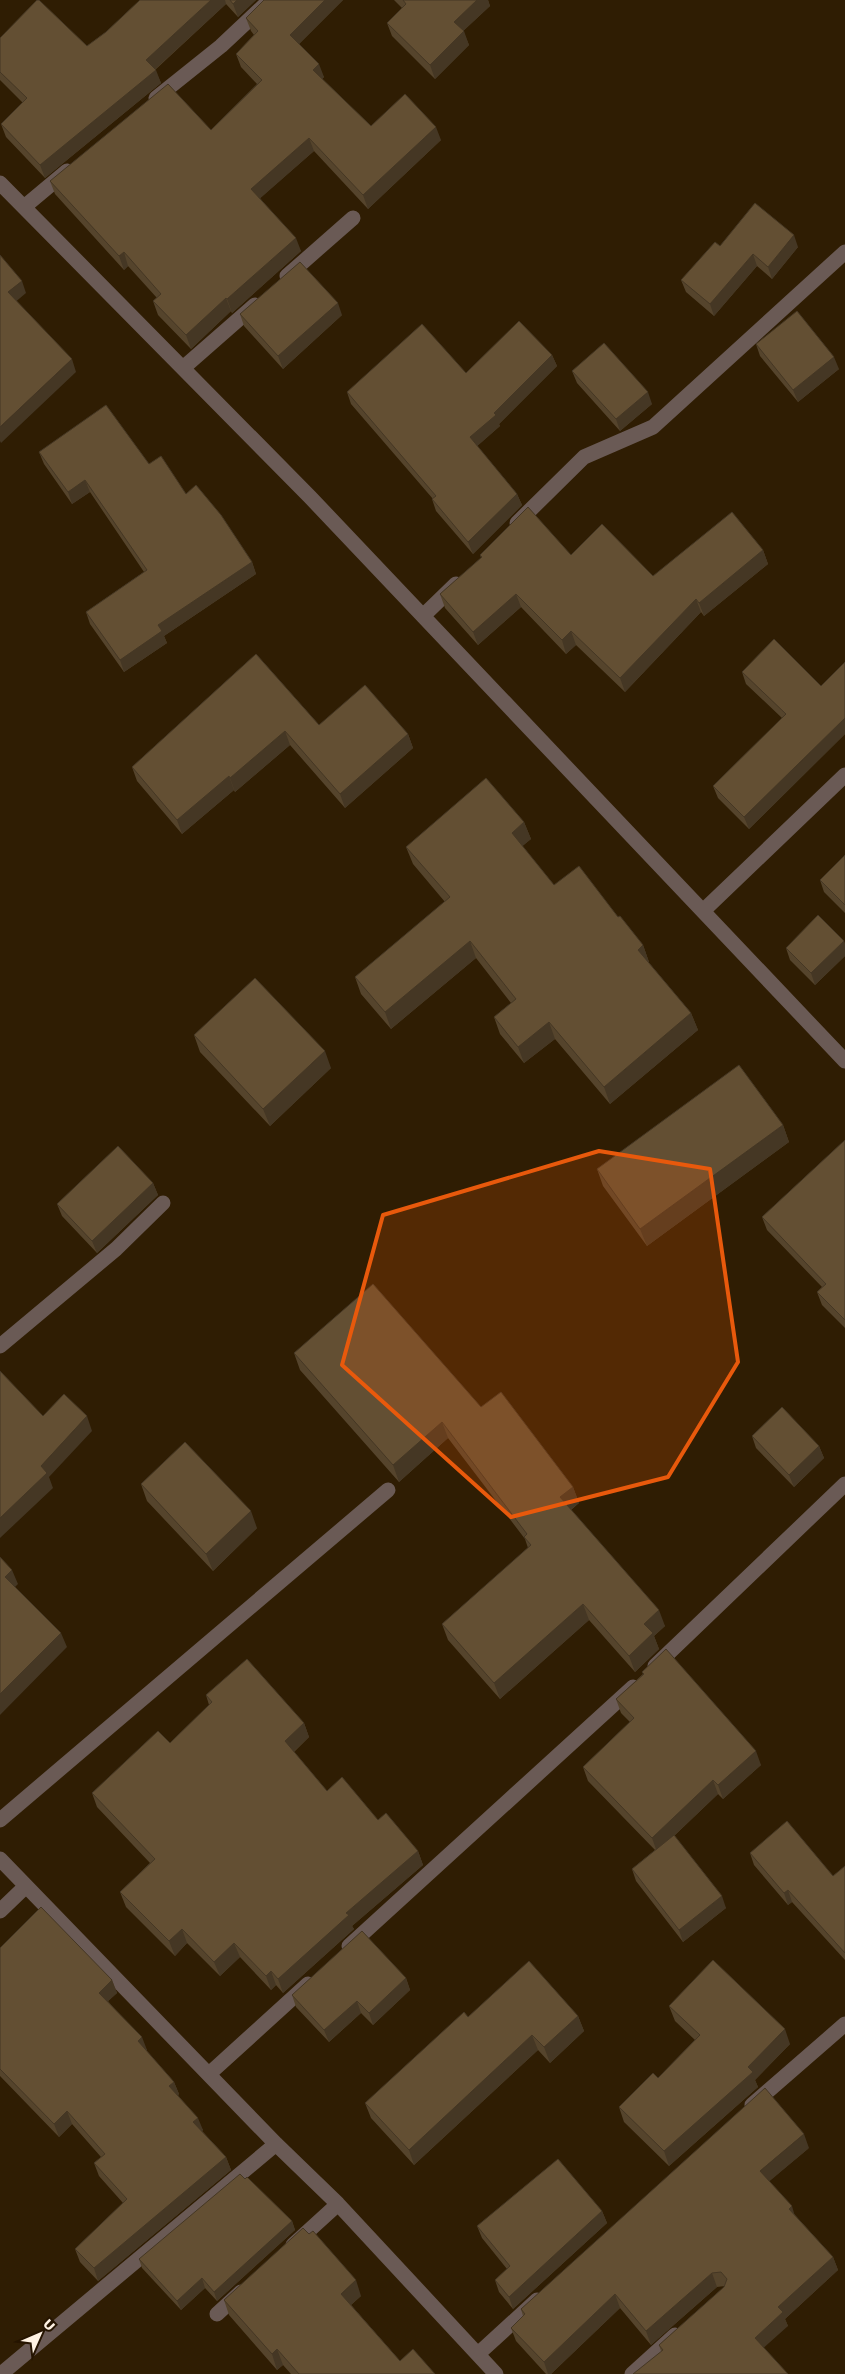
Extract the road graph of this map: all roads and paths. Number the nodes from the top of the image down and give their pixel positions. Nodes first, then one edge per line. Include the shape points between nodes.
1 (270, 0) edge
2 (145, 108) edge
3 (77, 164) edge
4 (0, 183) edge
5 (24, 207) junction
6 (352, 218) dead end
7 (845, 252) edge
8 (279, 283) edge
9 (264, 296) edge
10 (183, 368) junction
11 (507, 533) edge
12 (465, 574) edge
13 (423, 616) junction
14 (845, 775) edge
15 (703, 911) junction
16 (845, 1061) edge
17 (163, 1203) dead end
18 (0, 1346) edge
19 (845, 1484) edge
20 (388, 1490) dead end
21 (0, 1820) edge
22 (0, 1859) edge
23 (26, 1886) junction
24 (0, 1911) edge
25 (341, 1954) edge
26 (319, 1974) edge
27 (845, 2024) edge
28 (209, 2074) junction
29 (743, 2113) edge
30 (276, 2144) junction
31 (338, 2204) junction
32 (281, 2256) edge
33 (252, 2282) edge
34 (545, 2294) edge
35 (216, 2314) dead end
36 (688, 2325) edge
37 (478, 2354) junction
38 (1, 2374) edge
39 (496, 2374) edge
40 (632, 2374) edge

1 - 2 street via 221,46
3 - 5 street
4 - 5 street
5 - 10 street
6 - 8 street
7 - 11 street via 653,426 584,457
9 - 10 street
10 - 13 street
12 - 13 street
13 - 15 street
14 - 15 street
15 - 16 street
17 - 18 street via 116,1249
19 - 25 street via 634,1686
20 - 21 street
22 - 23 street
23 - 24 street
23 - 28 street
26 - 28 street
27 - 29 street
28 - 30 street
30 - 31 street
30 - 38 street
31 - 32 street
31 - 37 street
33 - 35 street
34 - 37 street
36 - 40 street
37 - 39 street

